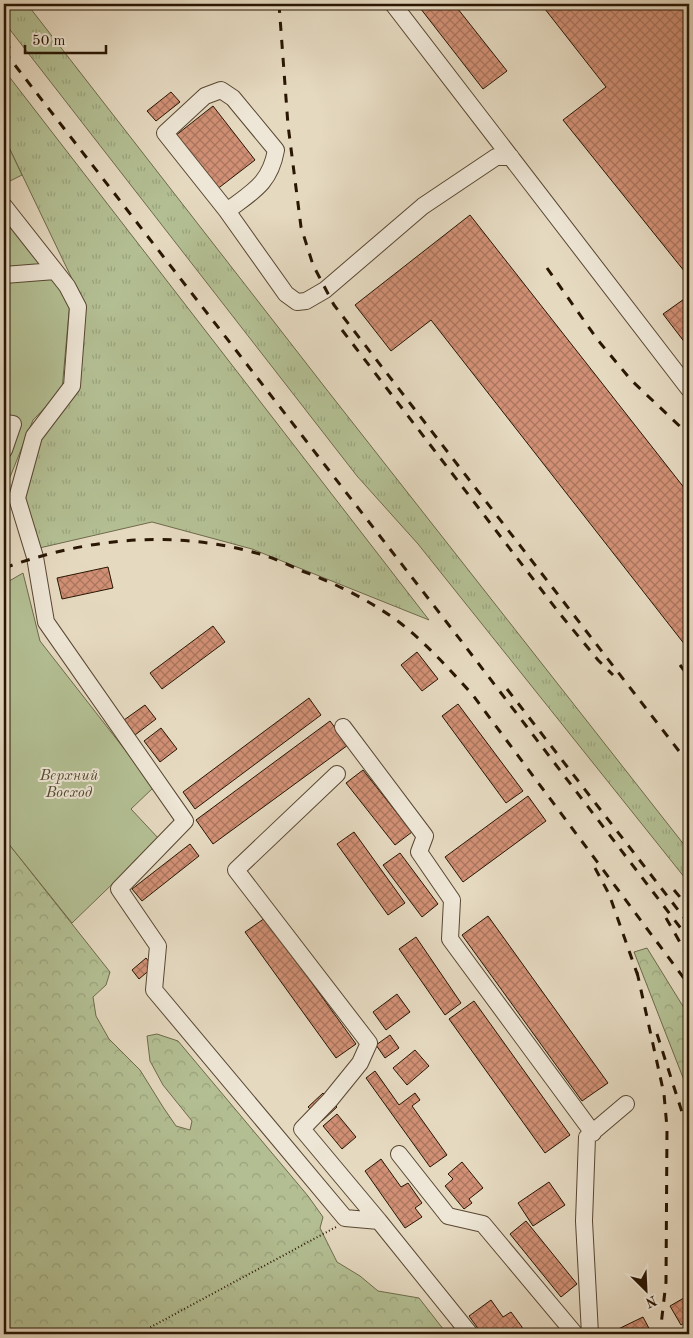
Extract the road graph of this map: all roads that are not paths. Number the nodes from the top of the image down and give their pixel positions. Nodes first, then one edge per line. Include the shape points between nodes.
1 (393, 4) edge
2 (511, 157) junction
3 (4, 206) edge
4 (227, 212) junction
5 (55, 271) junction
6 (4, 275) edge
7 (689, 389) edge
8 (4, 423) edge
9 (4, 450) edge
10 (10, 496) edge
11 (343, 727) dead end
12 (337, 774) dead end
13 (626, 1104) dead end
14 (593, 1132) junction
15 (399, 1154) dead end
16 (379, 1221) junction
17 (470, 1334) edge
18 (575, 1334) edge
19 (590, 1334) edge

1 - 2 lane
2 - 4 lane via 496,157 423,206 325,290 306,301 297,302 286,294
2 - 7 lane
3 - 5 lane
4 - 4 lane via 262,184 274,166 276,150 233,98 221,90 205,96 165,133
5 - 6 lane
5 - 10 lane via 78,307 72,386 34,436
8 - 9 lane via 13,424
10 - 16 lane via 35,557 46,622 185,822 119,889 158,946 154,990 344,1218
11 - 14 lane via 425,836 419,852 452,900 450,939
12 - 16 lane via 236,870 369,1042 360,1062 302,1129
13 - 14 lane
14 - 19 lane via 587,1138 584,1221
15 - 18 lane via 448,1216 483,1224
16 - 17 lane

